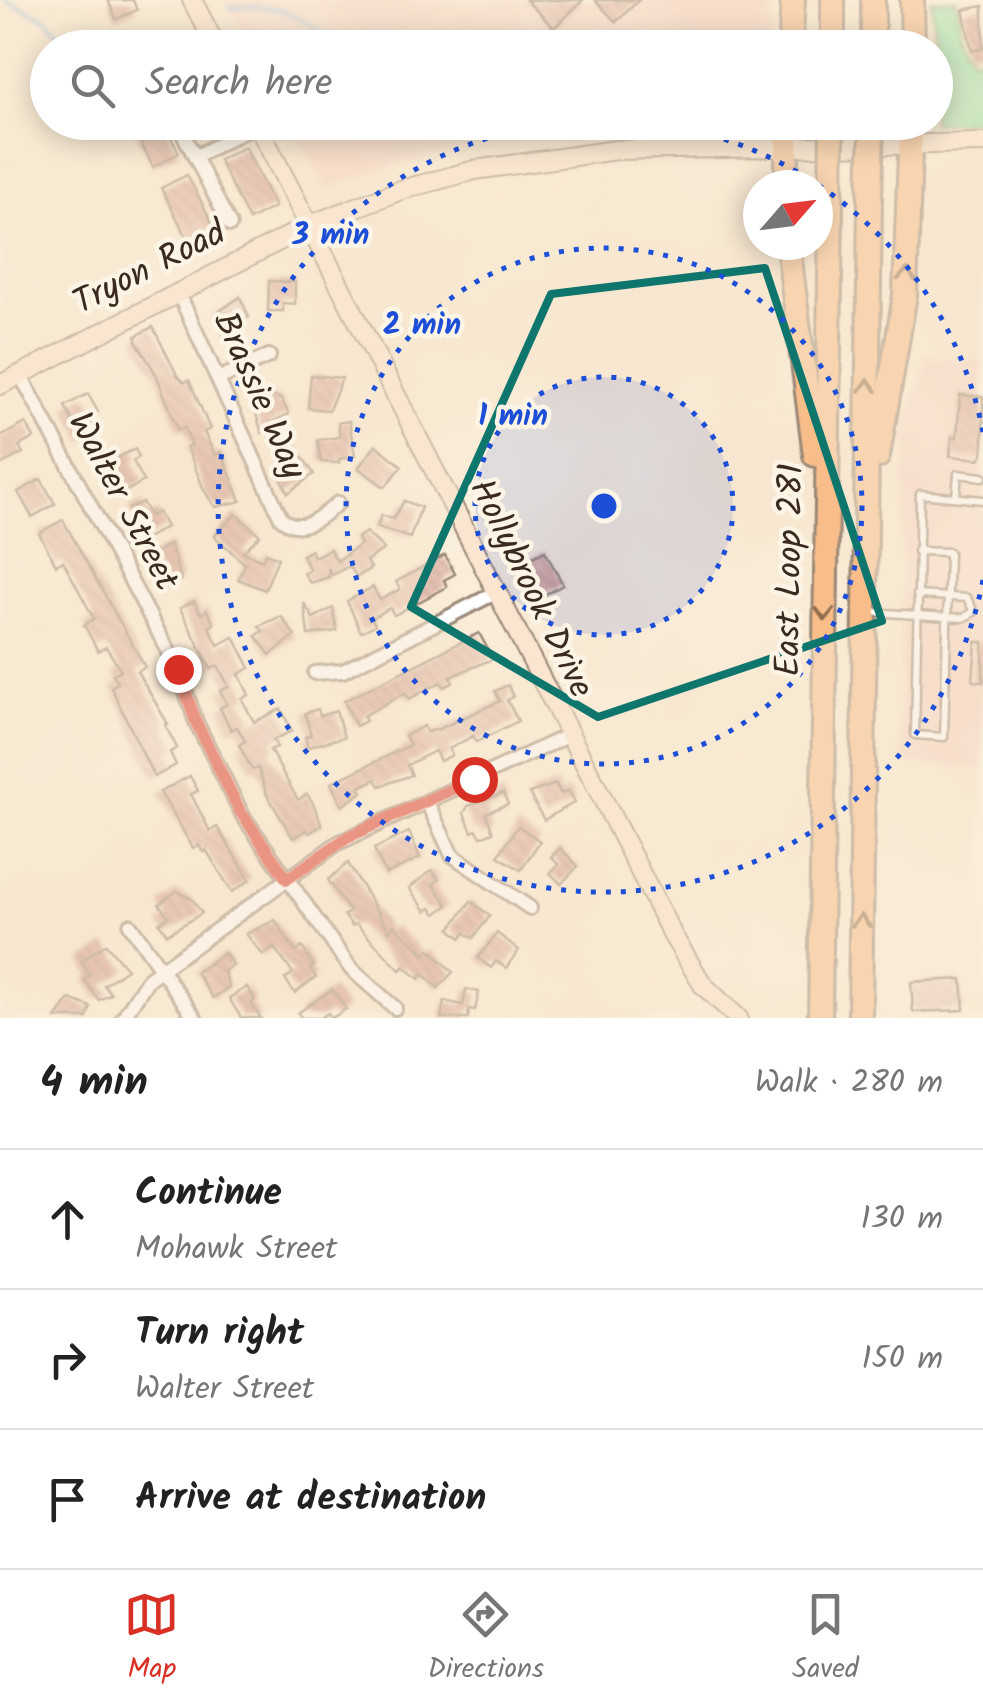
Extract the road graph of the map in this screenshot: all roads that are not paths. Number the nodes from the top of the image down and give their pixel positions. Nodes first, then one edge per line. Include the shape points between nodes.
1 (192, 0) edge
2 (793, 0) edge
3 (834, 0) edge
4 (873, 0) edge
5 (912, 0) edge
6 (207, 30) edge
7 (791, 30) edge
8 (833, 30) edge
9 (873, 30) edge
10 (913, 30) edge
11 (953, 139) edge
12 (186, 140) edge
13 (226, 140) edge
14 (265, 140) edge
15 (786, 140) edge
16 (832, 140) edge
17 (861, 140) edge
18 (872, 140) edge
19 (911, 140) edge
20 (983, 143) edge
21 (786, 149) junction
22 (195, 157) junction
23 (787, 170) edge
24 (230, 224) dead end
25 (310, 225) junction
26 (790, 260) edge
27 (178, 292) junction
28 (269, 356) dead end
29 (20, 374) junction
30 (218, 380) junction
31 (0, 385) edge
32 (983, 477) edge
33 (956, 496) junction
34 (983, 500) edge
35 (338, 502) dead end
36 (866, 544) junction
37 (826, 548) junction
38 (918, 551) junction
39 (495, 593) junction
40 (916, 595) junction
41 (948, 597) junction
42 (865, 612) junction
43 (916, 615) junction
44 (947, 617) junction
45 (315, 673) dead end
46 (567, 736) junction
47 (427, 802) junction
48 (287, 879) junction
49 (530, 908) dead end
50 (130, 925) dead end
51 (160, 970) junction
52 (395, 1008) dead end
53 (123, 1018) edge
54 (195, 1018) edge
55 (738, 1018) edge
56 (820, 1018) edge
57 (860, 1018) edge

1 - 6 street
2 - 7 highway
3 - 8 highway
4 - 9 highway
5 - 10 highway
11 - 20 street, Tryon Road
12 - 22 street
13 - 22 street
14 - 25 street, Hollybrook Drive
15 - 21 highway
16 - 37 highway, East Loop 281, bridge
17 - 21 street, Tryon Road
36 -> 18 highway, bridge
36 -> 19 highway via 905,295
21 - 23 highway
21 - 25 street, Tryon Road via 531,159 424,183
22 - 24 street
25 - 27 street, Tryon Road
25 - 39 street, Hollybrook Drive
26 - 37 highway
27 - 29 street, Tryon Road
27 - 30 street, Brassie Way
28 - 30 street
29 - 31 street, Tryon Road
29 - 48 street, Walter Street via 178,669 240,811
30 - 35 street, Brassie Way via 283,520 302,526
32 - 33 lane via 958,474
33 - 34 lane
33 - 38 lane via 920,494
36 - 42 highway
37 -> 56 highway, East Loop 281
38 - 40 lane
38 - 41 lane via 950,552
39 - 45 street via 342,671
39 - 46 street, Hollybrook Drive
40 - 41 lane
40 - 43 lane
41 - 44 lane
41 - 44 lane via 967,598 974,608 969,617
42 - 43 lane
57 -> 42 highway
43 - 44 lane
43 - 44 lane via 915,735 944,736
46 - 47 street
46 - 55 street, Hollybrook Drive via 691,969
47 - 48 street via 348,837
47 - 49 street via 452,855
48 - 51 street
48 - 52 street, Walter Street via 351,970
50 - 51 street
51 - 53 street via 138,990
51 - 54 street

